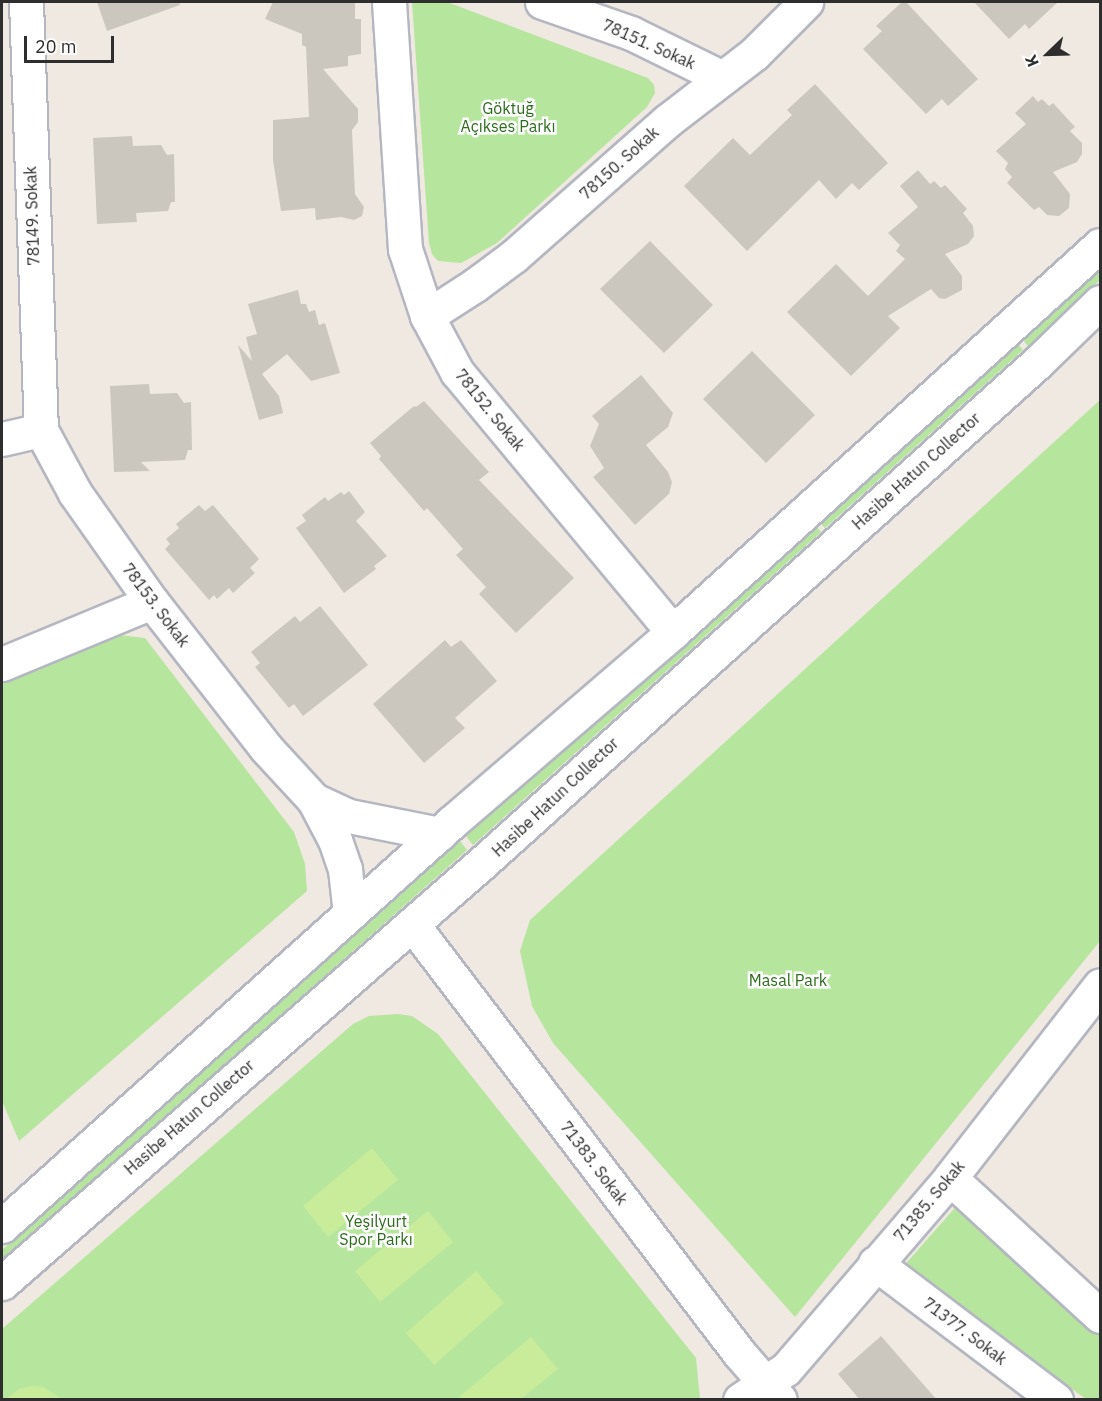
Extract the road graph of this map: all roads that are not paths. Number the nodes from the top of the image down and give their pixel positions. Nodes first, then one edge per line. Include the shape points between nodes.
1 (26, 2) edge
2 (389, 2) edge
3 (542, 2) edge
4 (806, 2) edge
5 (721, 77) junction
6 (15, 145) edge
7 (1101, 244) edge
8 (1101, 302) edge
9 (427, 316) junction
10 (41, 430) junction
11 (2, 439) edge
12 (152, 602) junction
13 (673, 632) junction
14 (2, 664) edge
15 (314, 801) junction
16 (439, 834) junction
17 (350, 914) junction
18 (412, 924) junction
19 (1101, 985) edge
20 (950, 1178) junction
21 (2, 1226) edge
22 (875, 1263) junction
23 (2, 1283) edge
24 (1101, 1316) edge
25 (762, 1393) edge
26 (1056, 1400) edge

1 - 6 street, 78149. Sokak
2 - 9 street, 78152. Sokak via 405,249
3 - 5 street, 78151. Sokak via 631,33
4 - 5 street, 78150. Sokak via 754,54
5 - 9 street, 78150. Sokak via 514,256
6 - 10 street, 78149. Sokak
7 - 13 street
8 - 18 street, Hasibe Hatun Collector
9 - 13 street, 78152. Sokak via 457,372
10 - 11 street
10 - 12 street, 78153. Sokak via 75,493
12 - 14 street
12 - 15 street, 78153. Sokak via 266,748
13 - 16 street
15 - 16 street, 78153. Sokak via 349,816
15 - 17 street, 78153. Sokak via 345,869
16 - 17 street
17 - 21 street
18 - 23 street, Hasibe Hatun Collector
18 - 25 street, 71383. Sokak via 739,1353
19 - 20 street, 71385. Sokak
20 - 22 street, 71385. Sokak
20 - 24 street
22 - 25 street, 71385. Sokak
22 - 26 street, 71377. Sokak

